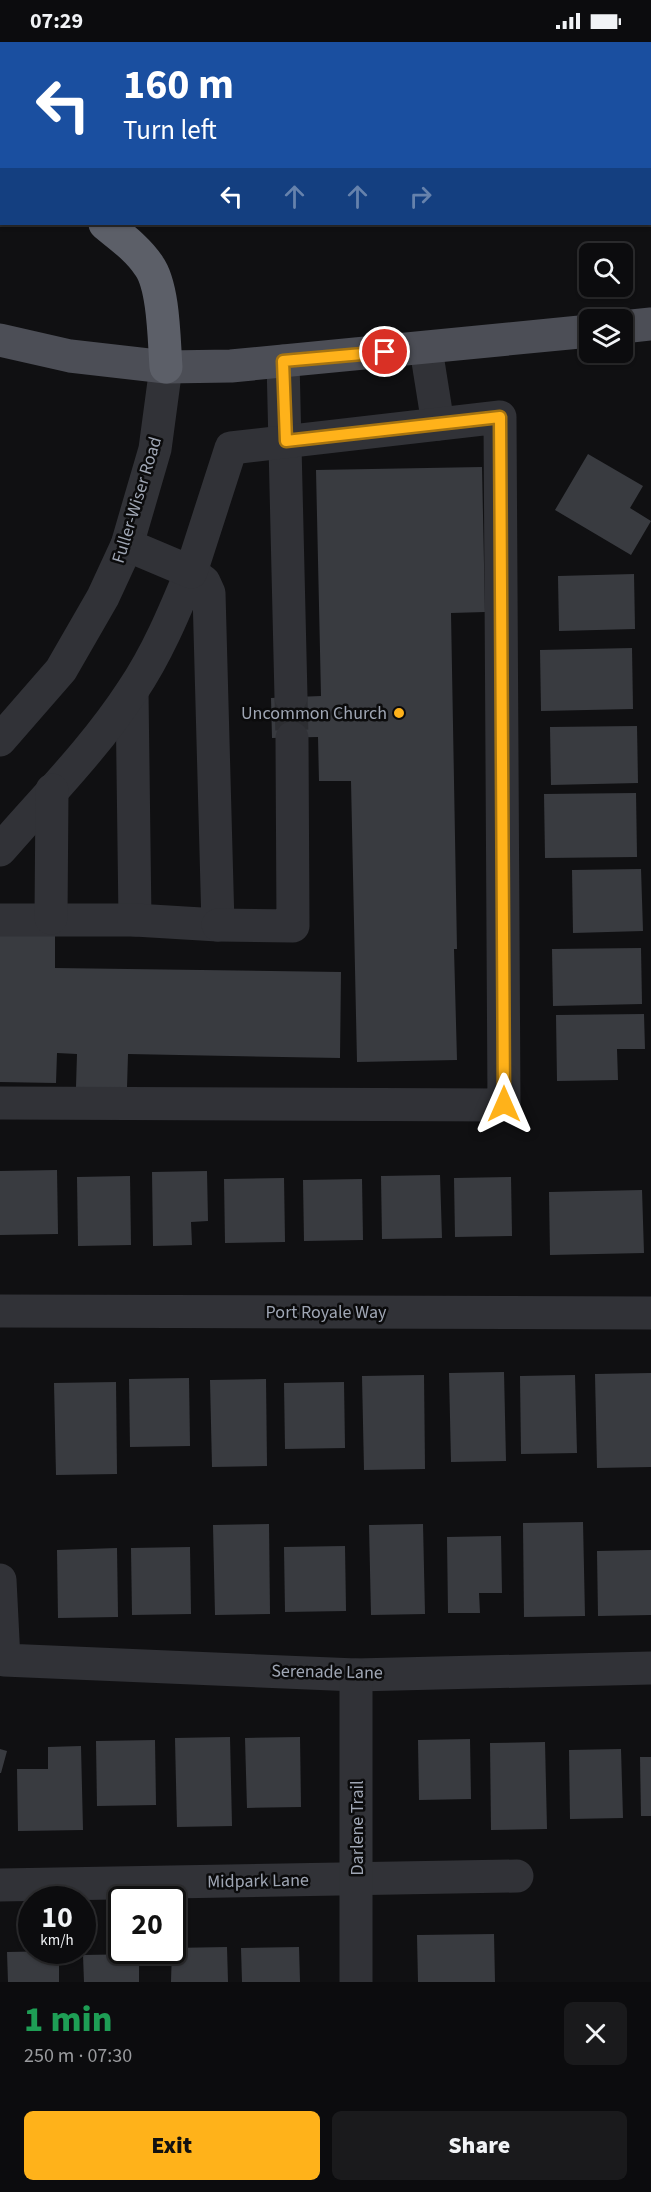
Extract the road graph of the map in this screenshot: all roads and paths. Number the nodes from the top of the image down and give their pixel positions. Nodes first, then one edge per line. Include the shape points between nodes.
1 (106, 225) edge
2 (651, 324) edge
3 (633, 326) edge
4 (579, 332) edge
5 (0, 340) edge
6 (426, 349) junction
7 (283, 361) junction
8 (166, 367) junction
9 (438, 424) junction
10 (286, 441) junction
11 (127, 545) junction
12 (191, 572) junction
13 (132, 692) junction
14 (291, 697) tunnel mouth
15 (3, 732) edge
16 (292, 738) tunnel mouth
17 (52, 790) junction
18 (0, 850) edge
19 (51, 918) junction
20 (0, 920) edge
21 (135, 920) junction
22 (218, 925) junction
23 (0, 1103) edge
24 (0, 1311) edge
25 (651, 1313) edge
26 (0, 1580) edge
27 (651, 1668) edge
28 (356, 1675) junction
29 (517, 1876) dead end
30 (357, 1879) junction
31 (0, 1885) edge
32 (356, 1982) edge

1 - 8 highway via 151,268 161,304
2 - 3 main road
4 - 6 main road
5 - 8 main road via 70,356
6 - 7 main road
6 - 9 street
7 - 8 main road
7 - 10 street
8 - 11 street, Fuller-Wiser Road via 155,449
9 - 10 street
9 - 23 street via 500,417 504,1104
10 - 12 street via 231,448
10 - 14 street
11 - 12 street
11 - 15 street, Fuller-Wiser Road via 103,597 61,670
12 - 13 street via 158,648
12 - 22 street via 204,582 209,593
13 - 17 street
13 - 21 street
16 - 22 street via 293,926
17 - 18 street
17 - 19 street
19 - 20 street
19 - 21 street
21 - 22 street
24 - 25 street, Port Royale Way
26 - 28 street, Serenade Lane via 4,1660
27 - 28 street, Serenade Lane
28 - 30 street, Darlene Trail
29 - 30 street, Midpark Lane
30 - 31 street, Midpark Lane
30 - 32 street, Darlene Trail

